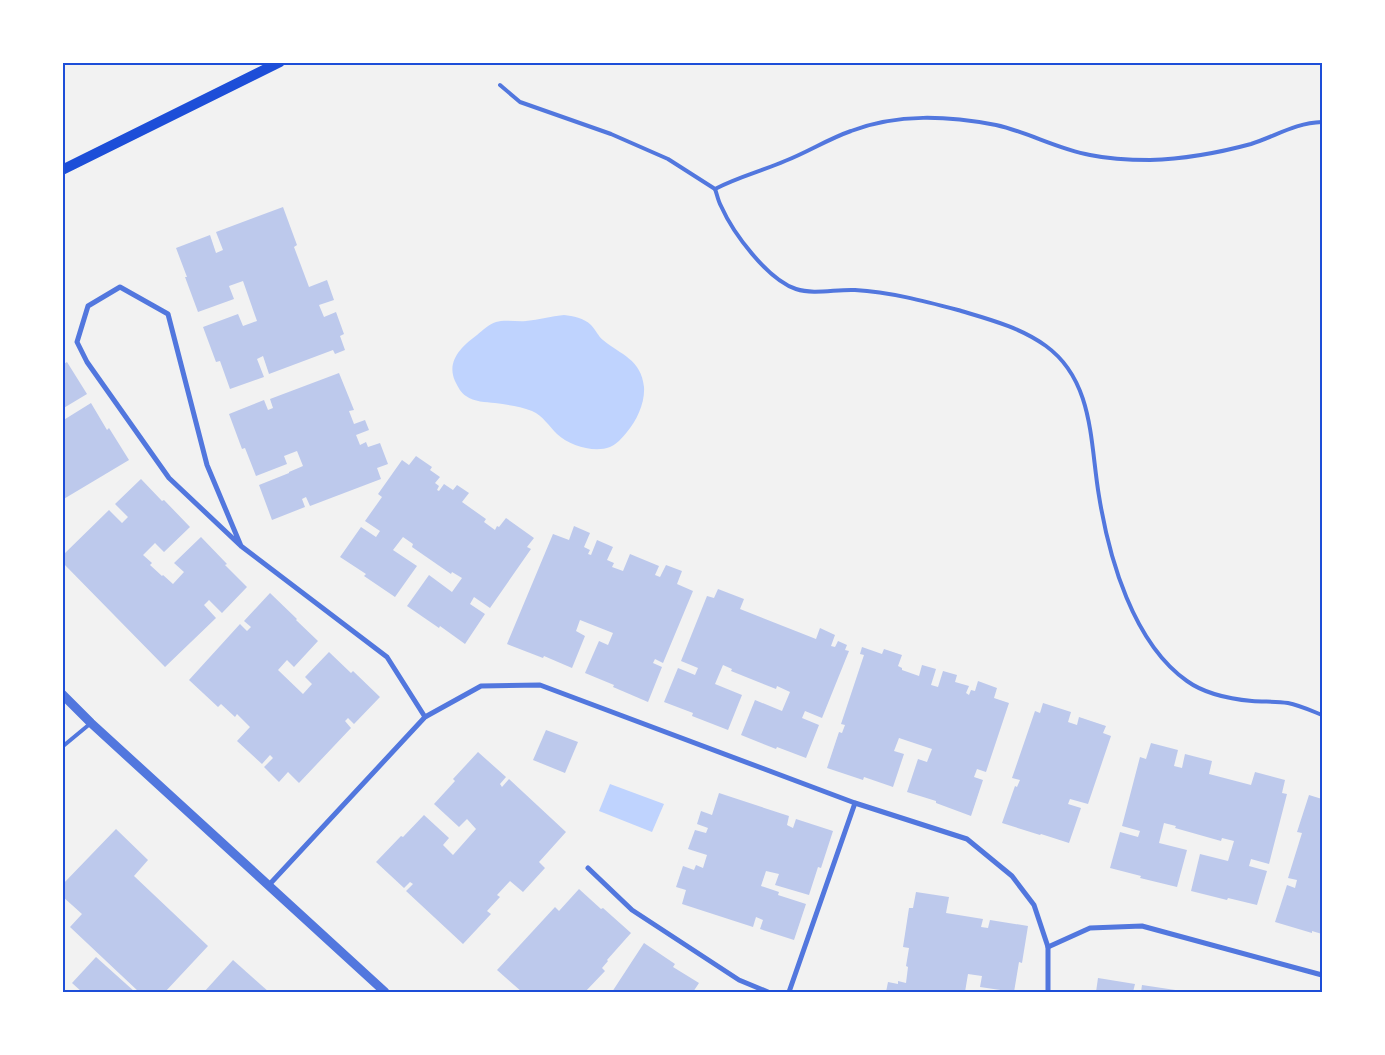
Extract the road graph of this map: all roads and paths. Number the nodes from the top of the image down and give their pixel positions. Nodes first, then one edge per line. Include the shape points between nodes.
1 (280, 62) edge
2 (500, 85) dead end
3 (1322, 122) edge
4 (62, 170) edge
5 (715, 189) junction
6 (240, 546) junction
7 (62, 694) edge
8 (1322, 715) edge
9 (425, 717) junction
10 (91, 723) junction
11 (62, 748) edge
12 (854, 803) junction
13 (588, 868) dead end
14 (268, 886) junction
15 (1048, 947) junction
16 (1322, 976) edge
17 (385, 992) edge
18 (768, 992) edge
19 (789, 992) edge
20 (1048, 992) edge

1 - 4 main road
2 - 5 lane via 520,102 611,134 668,159
3 - 5 lane via 1309,123 1252,144 1215,153 1151,160 1089,155 996,125 932,117 902,118 851,130
5 - 8 lane via 720,205 750,251 787,285 813,292 854,290 893,294 944,306 1020,331 1057,355 1076,380 1083,398 1109,547 1121,585 1139,624 1156,650 1188,682 1213,694 1249,701 1289,703
6 - 6 street via 207,465 168,314 120,287 88,306 77,342 87,362 169,478
6 - 9 street via 387,656
7 - 10 street
9 - 12 street via 481,686 540,685
9 - 14 street
10 - 11 lane
10 - 14 street
12 - 15 street via 967,840 1012,876 1034,906
12 - 19 street
13 - 18 street via 632,910 739,980
14 - 17 street
15 - 16 street via 1090,928 1142,926
15 - 20 street

